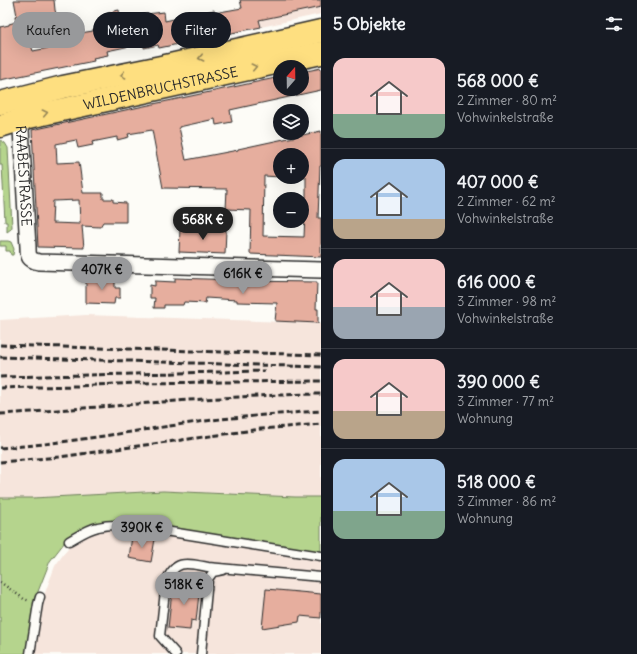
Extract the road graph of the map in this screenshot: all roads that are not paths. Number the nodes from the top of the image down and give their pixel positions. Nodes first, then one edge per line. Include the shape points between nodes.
1 (321, 31) edge
2 (321, 52) edge
3 (42, 93) junction
4 (0, 103) edge
5 (21, 119) junction
6 (0, 126) edge
7 (321, 270) edge
8 (69, 541) dead end
9 (321, 556) edge
10 (227, 569) junction
11 (321, 578) edge
12 (39, 600) road end
13 (30, 654) edge
14 (176, 654) edge
15 (201, 654) edge

1 -> 3 main road, WILDENBRUCHSTRASSE
5 -> 2 main road, WILDENBRUCHSTRASSE
3 - 4 main road, WILDENBRUCHSTRASSE
3 - 5 street, RAABESTRASSE via 22,108
5 - 6 main road, WILDENBRUCHSTRASSE
5 - 7 street, RAABESTRASSE via 28,252 33,260
8 - 9 lane via 98,526 118,525
10 - 11 lane
10 - 14 lane via 190,564 178,566 169,574 160,636
10 - 15 lane via 213,572 208,579
12 - 13 lane

